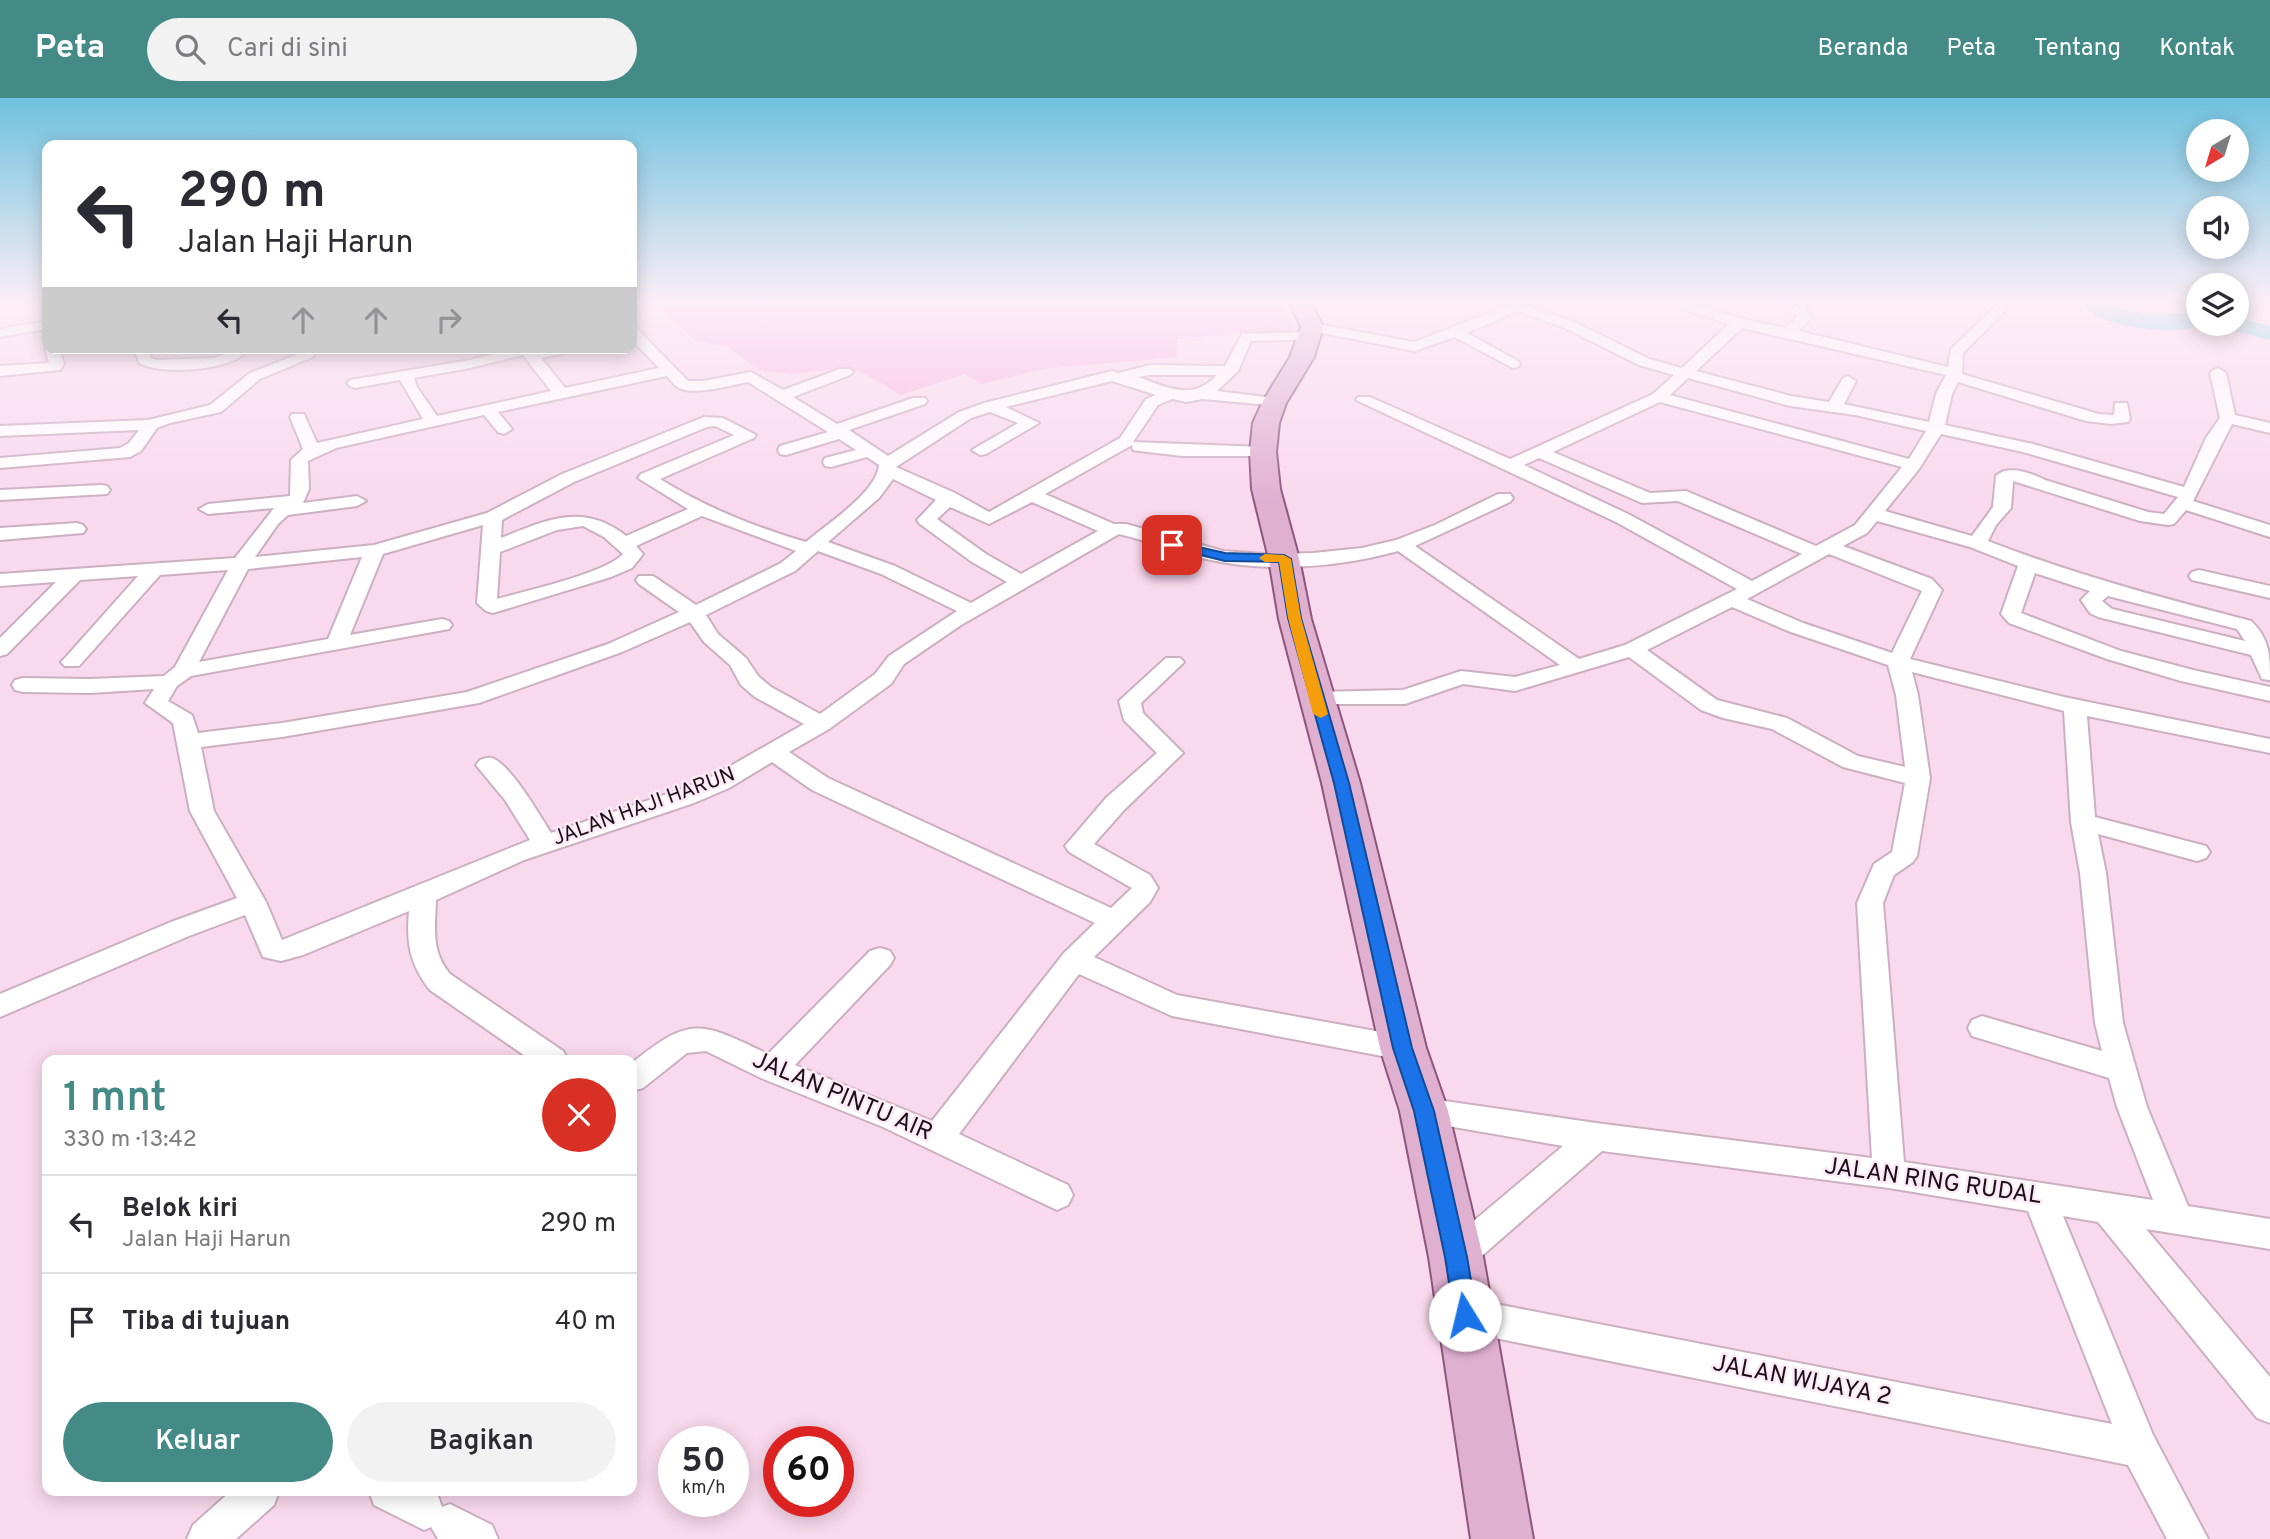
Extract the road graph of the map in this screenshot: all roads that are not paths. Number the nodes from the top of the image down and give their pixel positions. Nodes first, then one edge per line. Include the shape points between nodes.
1 (267, 370) edge
2 (435, 370) edge
3 (542, 370) edge
4 (1149, 370) edge
5 (1170, 370) edge
6 (1294, 370) edge
7 (1677, 370) edge
8 (1857, 370) edge
9 (1937, 370) edge
10 (1954, 370) edge
11 (669, 371) joint
12 (1230, 371) joint
13 (845, 372) dead end
14 (1684, 372) junction
15 (2218, 373) dead end
16 (1954, 375) junction
17 (406, 376) junction
18 (1121, 377) junction
19 (355, 383) dead end
20 (561, 393) junction
21 (1169, 395) junction
22 (1205, 395) junction
23 (781, 396) junction
24 (1658, 397) junction
25 (1364, 400) dead end
26 (919, 401) dead end
27 (1274, 403) junction
28 (990, 406) junction
29 (2121, 406) dead end
30 (1834, 407) junction
31 (487, 409) junction
32 (298, 417) dead end
33 (2228, 418) junction
34 (433, 422) junction
35 (915, 423) dead end
36 (151, 425) junction
37 (1936, 428) junction
38 (2270, 428) edge
39 (504, 429) dead end
40 (0, 431) edge
41 (841, 431) junction
42 (937, 431) junction
43 (1139, 446) dead end
44 (786, 450) dead end
45 (980, 450) dead end
46 (312, 451) junction
47 (872, 451) junction
48 (1263, 452) junction
49 (1540, 452) junction
50 (831, 462) dead end
51 (0, 463) edge
52 (1510, 465) junction
53 (1913, 465) junction
54 (888, 466) junction
55 (102, 490) dead end
56 (0, 495) edge
57 (1031, 495) junction
58 (949, 497) junction
59 (1504, 498) dead end
60 (2186, 499) junction
61 (357, 501) dead end
62 (287, 506) junction
63 (208, 509) dead end
64 (704, 509) junction
65 (1874, 514) junction
66 (492, 517) junction
67 (78, 529) dead end
68 (1112, 530) junction
69 (2270, 531) edge
70 (0, 534) edge
71 (624, 544) junction
72 (1977, 544) junction
73 (1401, 545) junction
74 (813, 547) junction
75 (492, 548) junction
76 (375, 550) junction
77 (1822, 550) junction
78 (1284, 559) junction
79 (239, 563) junction
80 (2029, 563) junction
81 (154, 570) junction
82 (74, 575) junction
83 (2199, 576) dead end
84 (0, 580) edge
85 (646, 580) dead end
86 (1021, 582) junction
87 (1752, 589) junction
88 (2270, 592) edge
89 (1731, 600) junction
90 (972, 611) junction
91 (695, 614) junction
92 (442, 625) dead end
93 (336, 644) junction
94 (1632, 649) junction
95 (0, 650) edge
96 (72, 662) dead end
97 (1173, 662) dead end
98 (1898, 662) junction
99 (1576, 666) junction
100 (2270, 674) edge
101 (176, 676) junction
102 (23, 685) dead end
103 (2270, 694) edge
104 (1317, 699) junction
105 (2075, 706) junction
106 (821, 724) junction
107 (190, 741) junction
108 (2270, 746) edge
109 (774, 753) junction
110 (488, 765) dead end
111 (1918, 778) junction
112 (2083, 822) junction
113 (545, 843) junction
114 (2197, 852) dead end
115 (424, 895) junction
116 (253, 902) junction
117 (1115, 921) junction
118 (880, 958) dead end
119 (1074, 960) junction
120 (0, 1006) edge
121 (1982, 1028) dead end
122 (1403, 1048) junction
123 (532, 1055) edge
124 (772, 1069) junction
125 (2121, 1069) junction
126 (637, 1075) edge
127 (1424, 1111) junction
128 (1596, 1137) junction
129 (938, 1138) junction
130 (1889, 1174) junction
131 (1057, 1195) dead end
132 (2039, 1197) junction
133 (2108, 1208) junction
134 (2176, 1218) junction
135 (2270, 1234) edge
136 (1456, 1257) junction
137 (1465, 1315) junction
138 (2270, 1405) edge
139 (2140, 1448) junction
140 (254, 1496) edge
141 (398, 1496) edge
142 (451, 1524) edge
143 (207, 1539) edge
144 (1502, 1539) edge
145 (2188, 1539) edge

1 - 36 street via 215,409
2 - 17 street
3 - 20 street
4 - 18 street
5 - 12 street
6 - 27 main road
7 - 14 street
8 - 30 street
9 - 16 street
10 - 16 street
11 - 20 street
11 - 23 street via 684,385 696,387 751,377
12 - 22 street
13 - 23 street
14 - 24 street
14 - 30 street via 1790,401
15 - 33 street
16 - 29 street via 2113,420 2122,419
16 - 37 street
17 - 19 street
17 - 34 street
18 - 21 street
18 - 28 street via 1104,377
20 - 31 street
21 - 22 street
21 - 57 street via 1152,402 1126,440
22 - 27 street
23 - 41 street
24 - 49 street
24 - 53 street
25 - 52 street
26 - 41 street
27 - 48 main road
28 - 42 street
28 - 45 street via 1031,423
30 - 37 street
31 - 34 street
31 - 39 street
32 - 46 street
33 - 38 street
33 - 60 street via 2212,439
34 - 46 street
35 - 42 street
36 - 40 street
36 - 51 street via 135,447 124,453
37 - 53 street
37 - 60 street via 2064,457
41 - 44 street
41 - 47 street
42 - 54 street
43 - 48 street via 1182,452
46 - 62 street via 300,458 301,492
47 - 50 street
47 - 54 street
48 - 78 main road via 1266,489
49 - 52 street
49 - 77 street via 1641,497 1653,500 1680,495
52 - 87 street via 1622,518
53 - 65 street
54 - 58 street
54 - 74 street via 873,494
55 - 56 street
57 - 58 street via 989,519
57 - 68 street
58 - 86 street via 926,520
59 - 73 street
60 - 69 street
60 - 72 street via 2168,520 2162,520 2008,475 2002,508
61 - 62 street
62 - 63 street
62 - 79 street
64 - 66 street via 647,478 748,436 718,421 704,422 602,463
64 - 71 street
64 - 74 street via 768,537
65 - 72 street
65 - 77 street via 1861,529
66 - 75 street
66 - 76 street
67 - 70 street
68 - 78 street via 1120,528 1225,557
68 - 86 street, JALAN HAJI HARUN
71 - 75 street via 581,520
71 - 75 street via 634,554 625,564 493,607 487,603 486,588
72 - 80 street
73 - 78 street
73 - 99 street
74 - 90 street via 888,570
74 - 91 street via 773,577
76 - 79 street
76 - 93 street
77 - 87 street
77 - 98 street via 1925,583 1932,590
78 - 104 main road
79 - 81 street
79 - 101 street
80 - 100 street via 2104,589 2244,625
80 - 103 street via 2011,614 2016,619 2114,655
81 - 82 street
81 - 96 street
82 - 84 street
82 - 95 street
83 - 88 street
85 - 91 street
86 - 90 street, JALAN HAJI HARUN
87 - 89 street
89 - 94 street
89 - 98 street via 1817,637
90 - 106 street, JALAN HAJI HARUN via 896,660 883,679
91 - 106 street via 712,638 739,662 749,680
91 - 107 street via 572,664 471,698
92 - 93 street
93 - 101 street
94 - 99 street
94 - 111 street via 1709,705 1779,723 1851,762
97 - 117 street via 1129,707 1171,753 1078,842 1081,849 1145,888
98 - 105 street
98 - 111 street
99 - 104 street via 1515,684 1461,677 1405,697
101 - 102 street via 90,687
101 - 107 street via 156,703 184,720
104 - 122 main road
105 - 108 street
105 - 112 street
106 - 109 street, JALAN HAJI HARUN
107 - 116 street via 202,811
109 - 113 street, JALAN HAJI HARUN via 685,797
109 - 117 street via 820,784
110 - 113 street
111 - 130 street via 1904,856 1883,870 1870,903
112 - 114 street
112 - 125 street via 2109,1023
113 - 115 street, JALAN HAJI HARUN
115 - 116 street, JALAN HAJI HARUN via 281,951 273,950
115 - 123 street via 421,955 428,970
116 - 120 street
117 - 119 street
118 - 124 street
119 - 122 street via 1172,1005
119 - 129 street
121 - 125 street
122 - 127 main road
124 - 126 street, JALAN PINTU AIR via 699,1037 677,1042
124 - 129 street, JALAN PINTU AIR
125 - 134 street
127 - 128 street, JALAN RING RUDAL
127 - 136 main road
128 - 130 street, JALAN RING RUDAL
128 - 136 street
129 - 131 street, JALAN PINTU AIR
130 - 132 street, JALAN RING RUDAL
132 - 133 street, JALAN RING RUDAL
132 - 139 street
133 - 134 street, JALAN RING RUDAL
133 - 138 street
134 - 135 street, JALAN RING RUDAL
136 - 137 main road
137 - 139 street, JALAN WIJAYA 2
137 - 144 main road
139 - 145 street
140 - 143 street
141 - 142 street

